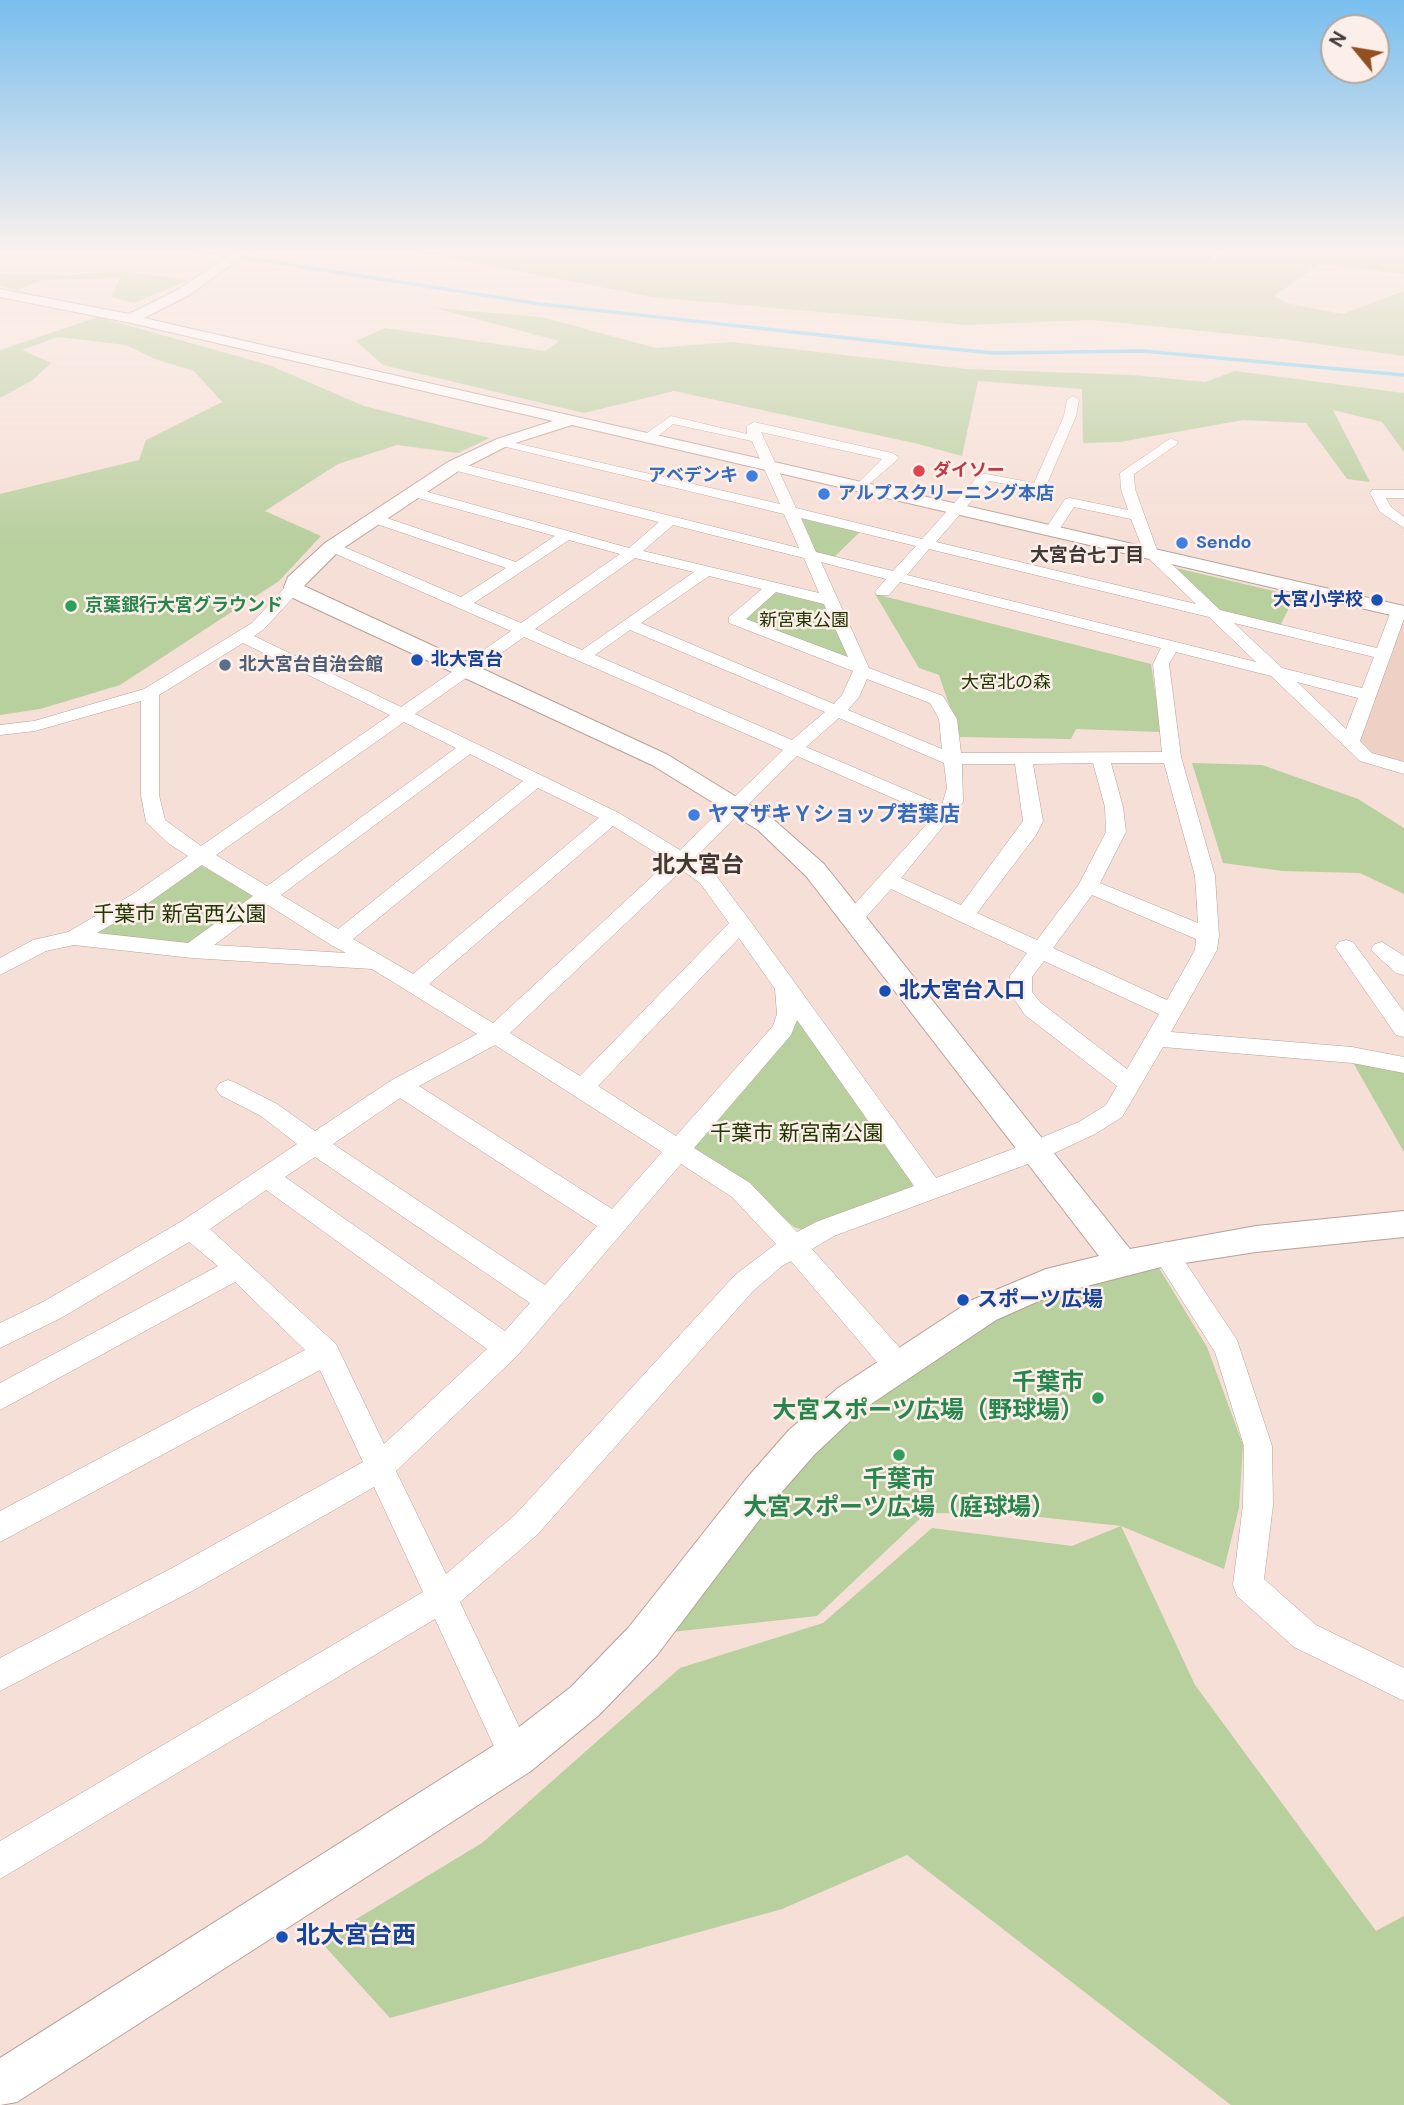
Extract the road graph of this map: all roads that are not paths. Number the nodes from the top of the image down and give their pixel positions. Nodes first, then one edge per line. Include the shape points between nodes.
1 (258, 348) edge
2 (1073, 400) dead end
3 (573, 421) junction
4 (757, 437) junction
5 (647, 438) junction
6 (503, 442) junction
7 (1171, 442) dead end
8 (454, 466) junction
9 (770, 467) junction
10 (650, 479) junction
11 (862, 487) junction
12 (412, 492) junction
13 (1404, 494) edge
14 (616, 507) junction
15 (956, 509) junction
16 (791, 512) junction
17 (1137, 516) junction
18 (373, 518) junction
19 (670, 520) junction
20 (1404, 524) edge
21 (1052, 530) junction
22 (565, 536) junction
23 (924, 545) junction
24 (332, 547) junction
25 (1150, 552) junction
26 (632, 553) junction
27 (810, 554) junction
28 (517, 567) junction
29 (705, 572) junction
30 (897, 576) junction
31 (294, 587) junction
32 (772, 588) junction
33 (883, 592) dead end
34 (828, 600) junction
35 (463, 603) junction
36 (1401, 611) edge
37 (1213, 613) junction
38 (629, 624) junction
39 (522, 628) junction
40 (242, 636) junction
41 (1171, 645) junction
42 (1382, 654) junction
43 (585, 655) junction
44 (466, 668) junction
45 (861, 670) junction
46 (1273, 671) junction
47 (150, 693) junction
48 (1368, 695) junction
49 (838, 710) junction
50 (401, 714) junction
51 (0, 730) edge
52 (1350, 743) junction
53 (796, 746) junction
54 (468, 747) junction
55 (1172, 757) junction
56 (951, 759) junction
57 (1023, 759) junction
58 (1101, 760) junction
59 (1404, 768) edge
60 (536, 780) junction
61 (737, 807) junction
62 (946, 814) junction
63 (612, 817) junction
64 (202, 855) junction
65 (680, 859) junction
66 (888, 880) junction
67 (1088, 886) junction
68 (267, 896) junction
69 (964, 915) junction
70 (853, 919) junction
71 (741, 923) junction
72 (1209, 936) junction
73 (74, 938) junction
74 (338, 940) junction
75 (40, 945) junction
76 (1346, 947) dead end
77 (1382, 949) dead end
78 (0, 950) edge
79 (192, 951) junction
80 (1040, 951) junction
81 (376, 962) junction
82 (0, 968) edge
83 (1404, 968) edge
84 (414, 985) junction
85 (786, 989) junction
86 (1172, 1011) junction
87 (1404, 1029) edge
88 (493, 1036) junction
89 (1157, 1037) junction
90 (1404, 1065) edge
91 (1130, 1084) junction
92 (400, 1086) junction
93 (582, 1088) junction
94 (228, 1090) dead end
95 (313, 1143) junction
96 (678, 1150) junction
97 (1035, 1151) junction
98 (266, 1177) junction
99 (931, 1190) junction
100 (613, 1223) junction
101 (1404, 1224) edge
102 (191, 1228) junction
103 (793, 1246) junction
104 (1165, 1253) junction
105 (1123, 1264) junction
106 (239, 1268) junction
107 (547, 1300) junction
108 (0, 1336) edge
109 (507, 1348) junction
110 (326, 1353) junction
111 (897, 1365) junction
112 (0, 1396) edge
113 (379, 1469) junction
114 (0, 1527) edge
115 (440, 1599) junction
116 (0, 1675) edge
117 (1404, 1685) edge
118 (516, 1756) junction
119 (0, 1861) edge
120 (0, 2085) edge

1 - 3 street
2 - 15 street via 1039,488 986,476
3 - 5 street
3 - 6 street
4 - 5 street via 671,420
4 - 9 street
4 - 11 street via 754,425 892,457
5 - 9 street
6 - 8 street
6 - 10 street
7 - 17 street via 1127,473
8 - 12 street
8 - 14 street
9 - 11 street
9 - 16 street
10 - 14 street
10 - 16 street
11 - 15 street
12 - 18 street
12 - 22 street
13 - 20 street via 1377,494 1385,509
14 - 19 street
15 - 21 street
15 - 23 street
16 - 23 street
16 - 27 street
17 - 21 street via 1070,502
17 - 25 street
18 - 24 street
18 - 28 street
19 - 26 street
19 - 27 street
21 - 25 street
22 - 26 street
22 - 28 street
23 - 30 street
23 - 37 street
24 - 31 street
24 - 35 street
25 - 36 street
25 - 37 street
26 - 29 street
26 - 39 street
27 - 30 street
27 - 34 street
28 - 35 street
29 - 32 street
29 - 38 street
30 - 33 street
30 - 41 street
31 - 40 street via 258,626
31 - 44 street via 300,594
32 - 34 street
32 - 45 street via 735,620
34 - 45 street
35 - 39 street
36 - 42 street
37 - 42 street
37 - 46 street
38 - 43 street
38 - 49 street
39 - 43 street
39 - 44 street
40 - 47 street
40 - 50 street
41 - 46 street
41 - 55 street via 1161,664
42 - 48 street
43 - 53 street
44 - 50 street
44 - 61 street via 660,760
45 - 49 street via 857,686
45 - 56 street via 937,700 948,719
46 - 48 street
46 - 52 street
47 - 51 street via 35,726
47 - 64 street via 150,795 156,822
48 - 52 street
49 - 53 street
49 - 56 street
50 - 54 street
50 - 64 street
52 - 59 street via 1366,757
53 - 61 street
53 - 62 street
54 - 60 street
54 - 68 street
55 - 58 street
55 - 72 street via 1205,876
56 - 57 street
56 - 62 street via 956,788
57 - 58 street
57 - 69 street via 1033,821
58 - 67 street via 1116,832
60 - 63 street
60 - 74 street
61 - 65 street
61 - 70 street via 791,845
62 - 66 street
63 - 65 street
63 - 84 street
64 - 68 street
64 - 73 street
65 - 71 street via 707,878
65 - 88 street
66 - 69 street
66 - 70 street
67 - 72 street
67 - 80 street
68 - 74 street
68 - 79 street
69 - 80 street
70 - 97 street
71 - 85 street
71 - 93 street
72 - 86 street via 1206,950
73 - 75 street
73 - 79 street
74 - 81 street
75 - 78 street
75 - 82 street
76 - 87 street
77 - 83 street
79 - 81 street
80 - 86 street
80 - 91 street via 1021,976 1021,993 1033,1009
81 - 84 street
84 - 88 street
85 - 96 street via 788,1014 783,1029
85 - 99 street
86 - 89 street
88 - 92 street
88 - 93 street
89 - 90 street via 1352,1055
89 - 91 street
91 - 97 street via 1114,1111
92 - 95 street
92 - 100 street
93 - 96 street
94 - 95 street via 269,1110
95 - 98 street
95 - 107 street
96 - 100 street
96 - 103 street via 741,1190
97 - 99 street
97 - 105 street
98 - 102 street
98 - 109 street
99 - 103 street via 825,1229
100 - 107 street
101 - 104 street
102 - 106 street
102 - 108 street
103 - 111 street
103 - 115 street via 744,1283 526,1525
104 - 105 street
104 - 117 street via 1227,1348 1258,1446 1258,1505 1248,1585 1305,1636
105 - 111 street via 1046,1283 984,1310
106 - 110 street
106 - 112 street
107 - 109 street
109 - 113 street
110 - 113 street
110 - 114 street
111 - 118 street via 802,1442 643,1641 584,1701
113 - 115 street
113 - 116 street via 183,1580
115 - 118 street
115 - 119 street
118 - 120 street

